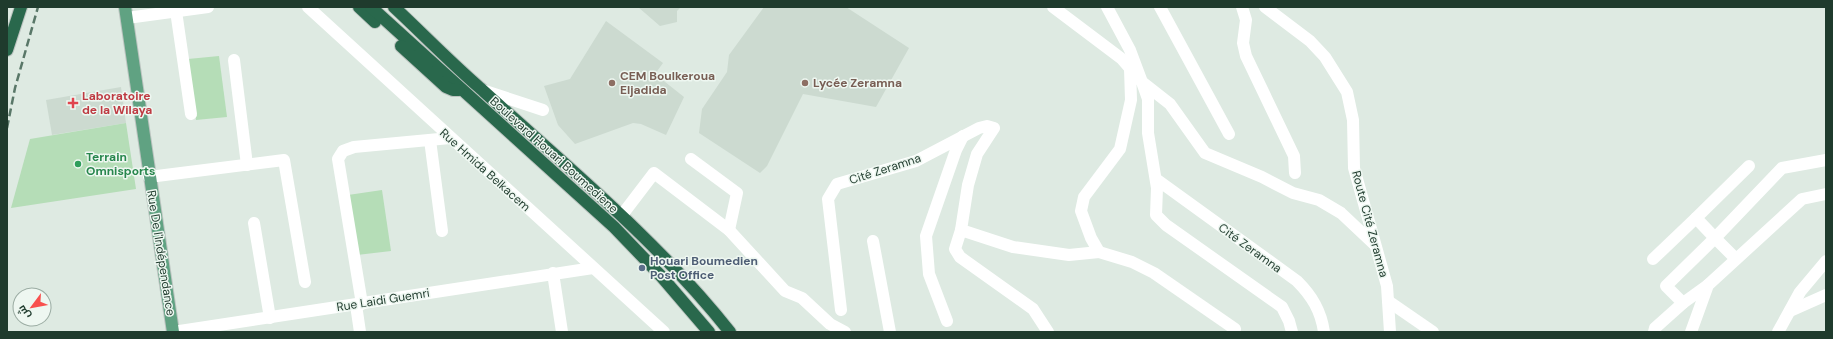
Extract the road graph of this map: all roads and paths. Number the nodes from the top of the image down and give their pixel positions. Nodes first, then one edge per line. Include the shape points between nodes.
1 (21, 7) edge
2 (208, 7) edge
3 (308, 7) edge
4 (358, 7) edge
5 (371, 7) edge
6 (394, 7) edge
7 (1053, 7) edge
8 (1107, 7) edge
9 (1160, 7) edge
10 (1242, 7) edge
11 (1265, 7) edge
12 (176, 12) junction
13 (126, 13) edge
14 (7, 50) edge
15 (234, 60) dead end
16 (1130, 68) junction
17 (1142, 82) junction
18 (480, 89) junction
19 (461, 90) junction
20 (543, 110) dead end
21 (191, 114) dead end
22 (1229, 134) dead end
23 (963, 136) junction
24 (450, 138) junction
25 (430, 140) junction
26 (691, 159) dead end
27 (1826, 160) edge
28 (247, 165) junction
29 (1749, 166) dead end
30 (1294, 173) dead end
31 (149, 176) junction
32 (1156, 180) junction
33 (1826, 194) edge
34 (622, 215) junction
35 (1696, 218) junction
36 (254, 223) dead end
37 (729, 230) junction
38 (961, 230) junction
39 (442, 231) dead end
40 (1716, 238) junction
41 (873, 241) dead end
42 (1375, 245) junction
43 (1099, 252) junction
44 (1653, 259) dead end
45 (1736, 259) junction
46 (1826, 261) edge
47 (593, 268) junction
48 (553, 273) junction
49 (304, 282) dead end
50 (1708, 285) junction
51 (1826, 295) edge
52 (1388, 301) junction
53 (1683, 303) junction
54 (359, 304) junction
55 (841, 310) dead end
56 (1790, 311) junction
57 (270, 318) junction
58 (947, 321) dead end
59 (1235, 329) dead end
60 (173, 332) edge
61 (360, 332) edge
62 (562, 332) edge
63 (664, 332) edge
64 (709, 332) edge
65 (730, 332) edge
66 (845, 332) edge
67 (890, 332) edge
68 (1048, 332) edge
69 (1292, 332) edge
70 (1324, 332) edge
71 (1390, 332) edge
72 (1433, 332) edge
73 (1654, 332) edge
74 (1691, 332) edge
75 (1778, 332) edge

1 - 14 highway
2 - 12 street
3 - 24 street, Rue Hmida Belkacem
4 - 19 highway via 446,87
5 - 19 highway, Boulevard Houari Boumediene
6 - 18 highway, Boulevard Houari Boumediene
7 - 16 street via 1122,59
8 - 17 street via 1130,50
9 - 22 street
10 - 30 street via 1246,20 1243,43 1246,56 1294,156
11 - 42 street, Route Cité Zeramna via 1310,41 1325,57 1346,92 1353,120 1354,168
12 - 13 street
12 - 21 street
13 - 31 main road, Rue De l'Indépendance
15 - 28 street
16 - 17 street
16 - 43 street via 1131,100 1120,149 1084,197 1081,211
17 - 32 street via 1148,99 1148,133
17 - 42 street via 1170,104 1205,154 1262,177 1292,193 1318,200 1341,213
18 - 20 street
18 - 34 highway, Boulevard Houari Boumediene
19 - 64 highway, Boulevard Houari Boumediene via 614,227
23 - 38 street, Cité Zeramna via 986,126 994,128 977,154 968,185
23 - 55 street, Cité Zeramna via 916,160 838,184 828,199
23 - 58 street via 926,236 929,274
24 - 25 street
24 - 47 street, Rue Hmida Belkacem
25 - 39 street
25 - 54 street via 354,147 343,151 338,159
26 - 37 street via 737,193
27 - 40 street via 1782,168
28 - 31 street
28 - 49 street via 284,160
29 - 35 street
31 - 60 main road, Rue De l'Indépendance
32 - 69 street via 1156,215 1166,225 1282,307 1290,321
32 - 70 street, Cité Zeramna via 1297,281 1316,305 1322,318
33 - 45 street via 1802,199
34 - 37 street via 654,173
34 - 65 highway, Boulevard Houari Boumediene via 694,287
35 - 40 street
35 - 44 street
36 - 57 street
37 - 66 street via 785,290 802,298 830,324
38 - 43 street via 1013,247 1069,255
38 - 68 street, Cité Zeramna via 955,249 960,257 1033,309
40 - 45 street
40 - 53 street via 1666,286
41 - 67 street
42 - 52 street, Route Cité Zeramna via 1387,286
43 - 59 street via 1132,262 1154,273
45 - 50 street
46 - 56 street via 1800,292
47 - 48 street, Rue Laidi Guemri
47 - 63 street, Rue Hmida Belkacem
48 - 54 street, Rue Laidi Guemri
48 - 62 street
50 - 53 street
50 - 74 street
51 - 56 street
52 - 71 street, Route Cité Zeramna
52 - 72 street
53 - 73 street via 1655,328
54 - 57 street, Rue Laidi Guemri
54 - 61 street
56 - 75 street
57 - 60 street, Rue Laidi Guemri

